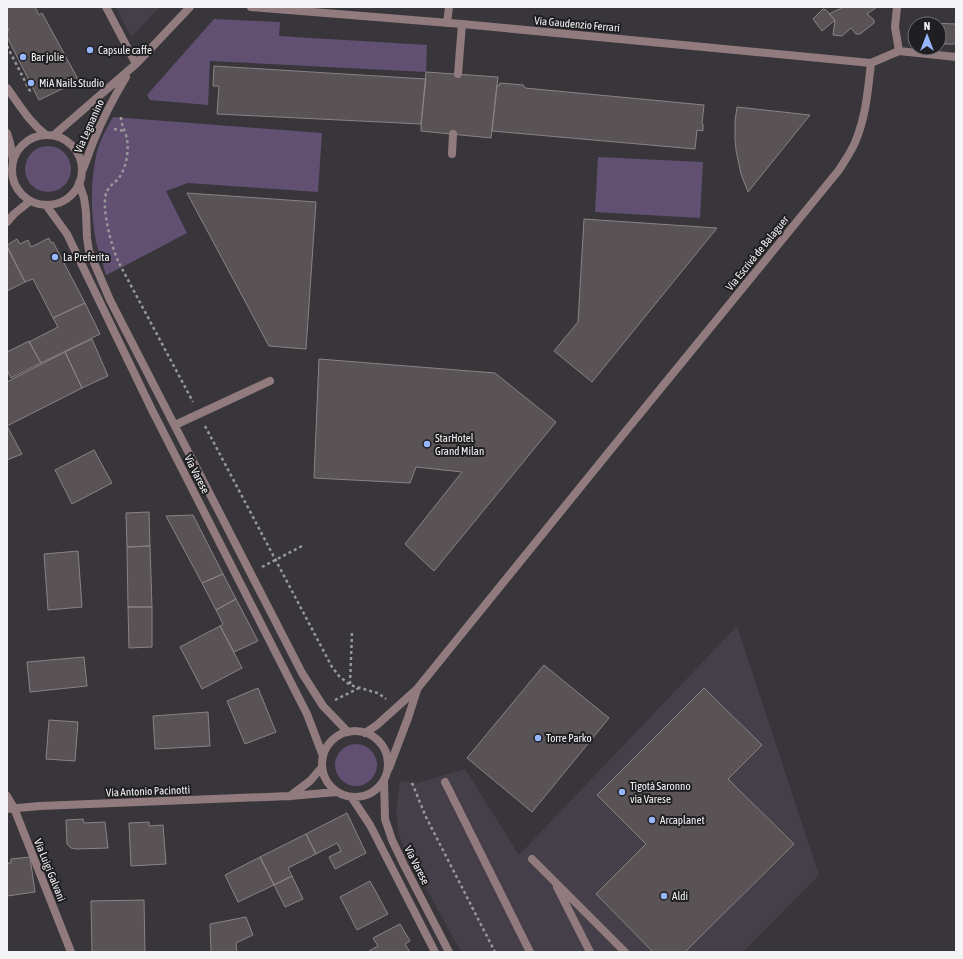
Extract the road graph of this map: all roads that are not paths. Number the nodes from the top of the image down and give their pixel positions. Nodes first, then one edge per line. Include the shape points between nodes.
1 (106, 7) edge
2 (190, 7) edge
3 (251, 7) edge
4 (449, 7) edge
5 (897, 7) edge
6 (447, 23) junction
7 (462, 24) junction
8 (899, 52) junction
9 (956, 57) edge
10 (871, 63) junction
11 (133, 66) junction
12 (458, 74) dead end
13 (7, 88) edge
14 (7, 133) edge
15 (453, 134) dead end
16 (50, 135) junction
17 (452, 154) dead end
18 (13, 160) junction
19 (12, 171) junction
20 (82, 171) junction
21 (7, 179) edge
22 (79, 183) junction
23 (30, 200) junction
24 (46, 205) junction
25 (7, 222) edge
26 (270, 381) dead end
27 (175, 425) junction
28 (417, 689) junction
29 (348, 732) junction
30 (366, 733) junction
31 (323, 756) junction
32 (322, 767) junction
33 (389, 768) junction
34 (384, 782) junction
35 (445, 782) dead end
36 (337, 792) junction
37 (7, 796) edge
38 (290, 796) junction
39 (352, 798) junction
40 (10, 808) edge
41 (532, 859) dead end
42 (553, 880) junction
43 (71, 952) edge
44 (435, 952) edge
45 (449, 952) edge
46 (530, 952) edge
47 (590, 952) edge
48 (625, 952) edge

1 - 11 street
2 - 11 street, Via Legnanino
3 - 6 street, Via Gaudenzio Ferrari
4 - 6 street
5 - 8 street via 895,27
6 - 7 street, Via Gaudenzio Ferrari
7 - 10 street, Via Gaudenzio Ferrari
7 - 12 street
8 - 9 street
8 - 10 street, Via Gaudenzio Ferrari
10 - 28 street, Via Escrivà de Balaguer via 862,124 839,170
11 - 16 street, Via Legnanino
11 - 20 street, Via Legnanino via 117,91 94,138
13 - 16 street via 34,125
14 - 18 street
15 - 17 street
16 - 18 street via 35,137 25,142
16 - 20 street via 66,140 75,148
18 - 19 street
19 - 21 street
19 - 23 street via 14,183
20 - 22 street
22 - 24 street via 66,199
22 - 27 street, Via Varese via 84,198 89,251 110,300
23 - 24 street
23 - 25 street
24 - 31 street, Via Varese via 67,234 152,410 307,714
26 - 27 street
27 - 29 street, Via Varese via 306,678 323,706
28 - 30 street
28 - 33 street
29 - 30 street
29 - 31 street via 335,738
30 - 33 street via 384,747
31 - 32 street
32 - 36 street via 326,780
32 - 38 street via 310,781
33 - 34 street
34 - 39 street via 369,795
34 - 45 street, Via Varese via 385,819 392,840
35 - 46 street
36 - 38 street, Via Antonio Pacinotti
36 - 39 street
37 - 40 street, Via Luigi Galvani
38 - 40 street, Via Antonio Pacinotti
39 - 44 street via 370,825
40 - 43 street, Via Luigi Galvani
41 - 42 street
42 - 47 street
42 - 48 street

